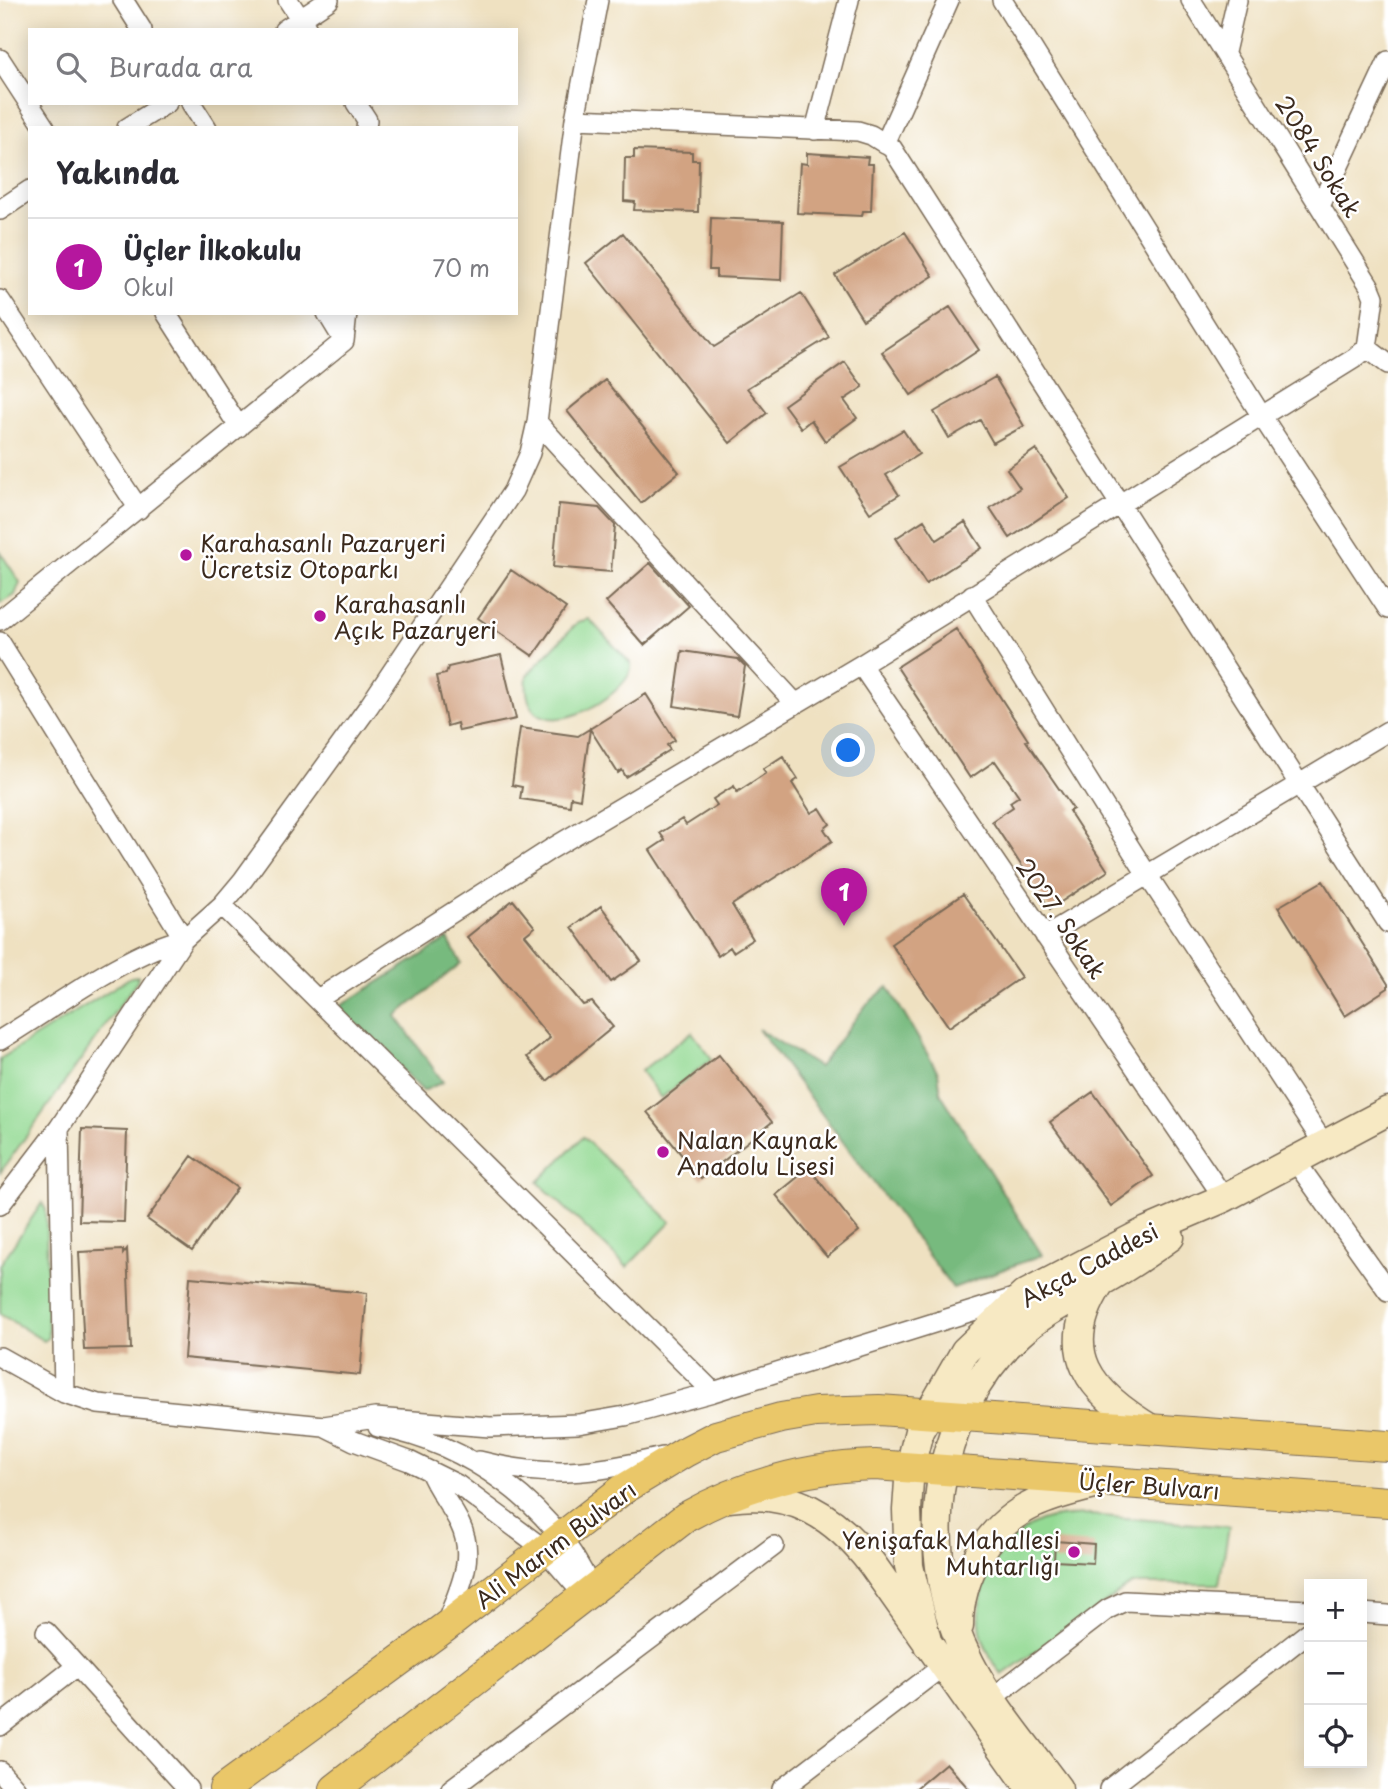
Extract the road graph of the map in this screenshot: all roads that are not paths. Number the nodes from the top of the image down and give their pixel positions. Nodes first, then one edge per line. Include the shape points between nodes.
1 (122, 0) edge
2 (288, 0) edge
3 (329, 0) edge
4 (598, 0) edge
5 (849, 0) edge
6 (949, 0) edge
7 (1002, 0) edge
8 (1191, 0) edge
9 (1237, 0) edge
10 (297, 26) edge
11 (141, 28) edge
12 (1225, 52) junction
13 (0, 59) edge
14 (1388, 61) edge
15 (28, 102) edge
16 (30, 105) edge
17 (164, 105) edge
18 (192, 105) edge
19 (357, 105) edge
20 (575, 119) junction
21 (44, 126) edge
22 (130, 126) edge
23 (206, 126) edge
24 (366, 126) edge
25 (815, 130) junction
26 (885, 144) junction
27 (28, 191) edge
28 (1321, 204) junction
29 (0, 210) edge
30 (1381, 292) edge
31 (0, 300) edge
32 (167, 315) edge
33 (328, 315) edge
34 (347, 315) edge
35 (344, 341) junction
36 (1367, 348) junction
37 (1388, 364) edge
38 (1261, 415) junction
39 (537, 422) junction
40 (239, 427) junction
41 (1120, 502) junction
42 (139, 509) junction
43 (972, 595) junction
44 (1388, 609) edge
45 (0, 620) edge
46 (0, 642) edge
47 (861, 665) junction
48 (794, 702) junction
49 (1388, 732) edge
50 (1300, 784) junction
51 (1146, 873) junction
52 (222, 905) junction
53 (1388, 923) edge
54 (1045, 936) junction
55 (184, 939) junction
56 (318, 999) junction
57 (0, 1040) edge
58 (1388, 1111) edge
59 (59, 1128) junction
60 (1324, 1144) junction
61 (1294, 1159) junction
62 (1224, 1198) junction
63 (0, 1205) edge
64 (1100, 1283) junction
65 (1388, 1291) edge
66 (1024, 1295) junction
67 (0, 1357) edge
68 (713, 1392) junction
69 (64, 1393) junction
70 (930, 1412) junction
71 (962, 1415) junction
72 (347, 1423) junction
73 (324, 1426) junction
74 (1153, 1430) junction
75 (1388, 1446) edge
76 (685, 1452) junction
77 (456, 1455) junction
78 (911, 1466) junction
79 (942, 1470) junction
80 (430, 1471) junction
81 (1103, 1482) junction
82 (717, 1500) junction
83 (1388, 1502) edge
84 (553, 1543) junction
85 (774, 1546) dead end
86 (588, 1592) junction
87 (1304, 1610) edge
88 (1367, 1613) edge
89 (1388, 1615) edge
90 (444, 1628) junction
91 (46, 1632) dead end
92 (1304, 1636) edge
93 (951, 1655) junction
94 (77, 1666) junction
95 (992, 1698) junction
96 (0, 1726) edge
97 (0, 1771) edge
98 (16, 1789) edge
99 (188, 1789) edge
100 (224, 1789) edge
101 (335, 1789) edge
102 (451, 1789) edge
103 (782, 1789) edge
104 (1031, 1789) edge
105 (1058, 1789) edge
106 (1109, 1789) edge

1 - 11 street
2 - 10 street
3 - 10 street
4 - 20 street
5 - 25 street
6 - 26 street
7 - 38 street
8 - 12 street, 2084 Sokak
9 - 12 street
12 - 28 street, 2084 Sokak
13 - 15 street
14 - 28 street
16 - 21 street
17 - 22 street
18 - 23 street
19 - 24 street
20 - 25 street
20 - 39 street
25 - 26 street via 858,131
26 - 41 street via 929,202
27 - 29 street
28 - 30 street, 2084 Sokak
30 - 36 street, 2084 Sokak
31 - 42 street
32 - 40 street
33 - 35 street
34 - 35 street
35 - 40 street
36 - 37 street
36 - 38 street
38 - 41 street
38 - 44 street
39 - 48 street
39 - 52 street via 530,453 513,491 369,706
40 - 42 street
41 - 43 street
41 - 50 street
42 - 45 street
43 - 47 street
43 - 51 street
46 - 55 street
47 - 48 street
47 - 54 street, 2027. Sokak
48 - 56 street via 551,849
49 - 50 street
50 - 51 street
50 - 53 street
51 - 54 street
51 - 60 street
52 - 55 street
52 - 56 street
54 - 62 street, 2027. Sokak
55 - 57 street via 163,944 121,966
55 - 59 street
56 - 68 street
58 - 60 street, Akça Caddesi
59 - 63 street
59 - 69 street
60 - 61 street, Akça Caddesi
61 - 62 street, Akça Caddesi
61 - 65 street
62 - 64 street
62 - 66 street, Akça Caddesi via 1147,1231
64 - 71 street via 1052,1308 1016,1336
64 - 74 street via 1083,1316 1080,1356 1100,1391
66 - 68 street
66 - 70 street, Akça Caddesi via 965,1351
67 - 69 street
68 - 72 street via 625,1416 544,1427 375,1418
69 - 73 street via 98,1404
70 - 71 main road
70 - 76 main road, Ali Marım Bulvarı via 849,1411 781,1418 716,1436
70 - 78 street, Akça Caddesi via 919,1432
71 - 74 main road
71 - 79 street
72 - 73 street
72 - 77 street via 400,1432
73 - 80 street
74 - 75 main road
76 - 77 street via 566,1474 535,1473
76 - 84 main road, Ali Marım Bulvarı via 622,1490
77 - 84 street via 523,1497
78 - 79 main road, Üçler Bulvarı
78 - 82 main road via 824,1469 750,1486
78 - 93 street, Akça Caddesi via 909,1566
79 - 81 main road, Üçler Bulvarı
79 - 93 street via 938,1548
80 - 84 street
80 - 90 street via 459,1522 468,1551 465,1574
81 - 83 main road, Üçler Bulvarı
81 - 93 street via 1033,1504 985,1545 968,1576
82 - 86 main road via 686,1517
82 - 93 street via 741,1496 787,1501 827,1517 860,1548
84 - 86 street
84 - 90 main road, Ali Marım Bulvarı
85 - 102 street
86 - 101 main road
87 - 95 street via 1125,1601 1108,1609
88 - 89 street
90 - 100 main road, Ali Marım Bulvarı
91 - 94 street
92 - 106 street
93 - 95 street
93 - 103 street
93 - 104 street
94 - 96 street
94 - 99 street
95 - 105 street
97 - 98 street

